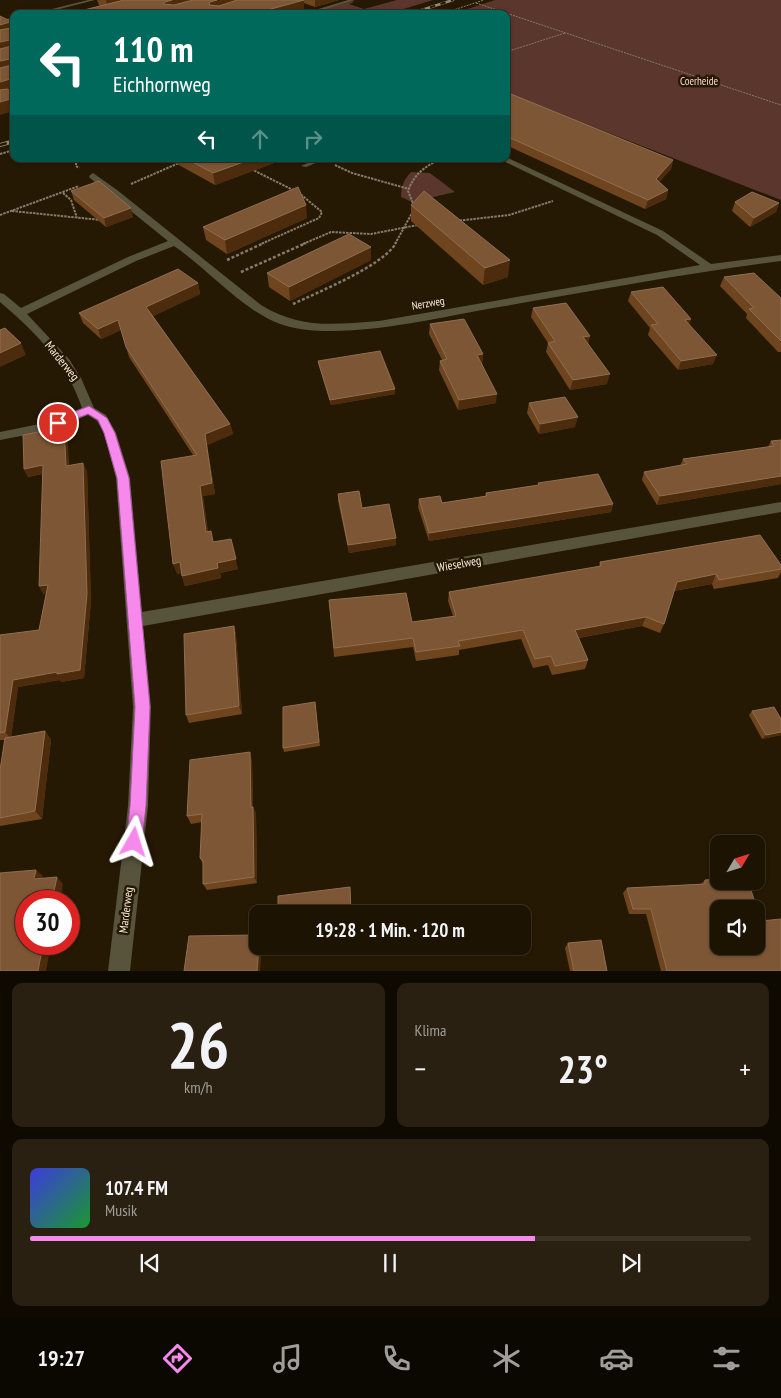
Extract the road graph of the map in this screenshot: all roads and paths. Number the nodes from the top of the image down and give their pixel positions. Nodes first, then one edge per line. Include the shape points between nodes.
1 (93, 0) edge
2 (353, 0) edge
3 (484, 0) edge
4 (476, 3) junction
5 (307, 8) dead end
6 (54, 10) edge
7 (316, 10) joint
8 (454, 10) edge
9 (498, 10) edge
10 (510, 14) edge
11 (566, 32) junction
12 (510, 51) edge
13 (781, 105) edge
14 (181, 162) edge
15 (314, 162) edge
16 (432, 162) edge
17 (509, 162) edge
18 (330, 163) dead end
19 (304, 166) dead end
20 (248, 168) edge
21 (96, 178) joint
22 (409, 189) junction
23 (116, 191) junction
24 (63, 192) junction
25 (574, 193) junction
26 (409, 197) junction
27 (417, 202) edge
28 (135, 208) junction
29 (12, 211) junction
30 (0, 215) edge
31 (77, 218) junction
32 (455, 221) edge
33 (421, 224) edge
34 (405, 227) junction
35 (175, 242) junction
36 (781, 258) edge
37 (209, 267) junction
38 (709, 267) junction
39 (222, 279) junction
40 (0, 296) edge
41 (20, 313) junction
42 (271, 315) junction
43 (89, 410) junction
44 (0, 436) edge
45 (781, 507) edge
46 (136, 620) junction
47 (119, 970) edge

1 - 6 lane
2 - 7 lane
3 - 4 path
4 - 8 path
4 - 9 path
5 - 7 lane
10 - 11 path
11 - 12 path
11 - 13 path
14 - 23 path
15 - 19 lane
16 - 22 path via 415,175
17 - 25 street
18 - 22 path via 346,172
20 - 37 path via 305,197 322,212 319,218
21 - 23 street, Nerzweg
21 - 24 path
22 - 26 path
23 - 28 street, Nerzweg
24 - 29 path
24 - 31 path via 71,200
25 - 32 path via 509,215
25 - 38 street via 660,233
26 - 27 path
26 - 34 path via 414,204 413,212
28 - 31 path via 98,220
28 - 35 street, Nerzweg
29 - 30 path
29 - 31 path
33 - 34 path
34 - 39 path via 371,234 331,232
34 - 42 path via 393,248 377,262
35 - 37 street, Nerzweg
35 - 41 street
36 - 38 street, Nerzweg
37 - 39 street, Nerzweg
38 - 42 street, Nerzweg via 379,324 320,327 297,325
39 - 42 street, Nerzweg
40 - 41 street, Marderweg
41 - 43 street, Marderweg via 63,360 80,384
43 - 44 street via 47,427
43 - 46 street, Marderweg via 102,418 110,433 123,478
45 - 46 street, Wieselweg
46 - 47 street, Marderweg via 142,707 139,796

